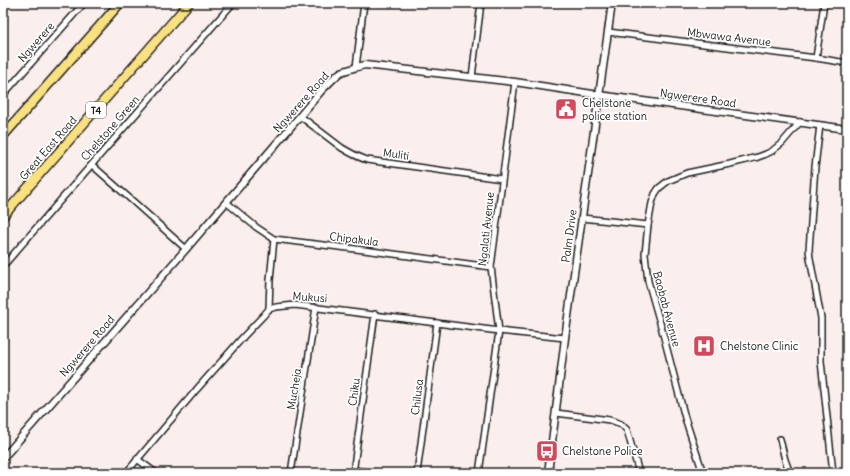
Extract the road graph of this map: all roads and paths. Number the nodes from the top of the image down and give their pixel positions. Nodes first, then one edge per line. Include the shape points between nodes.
1 (84, 3) edge
2 (120, 3) edge
3 (189, 3) edge
4 (233, 3) edge
5 (364, 3) edge
6 (481, 3) edge
7 (612, 3) edge
8 (824, 3) edge
9 (608, 32) junction
10 (816, 58) junction
11 (847, 63) edge
12 (356, 67) junction
13 (472, 77) junction
14 (515, 82) junction
15 (3, 95) edge
16 (598, 95) junction
17 (300, 116) junction
18 (800, 122) junction
19 (820, 125) junction
20 (847, 129) edge
21 (3, 136) edge
22 (92, 165) junction
23 (502, 179) junction
24 (226, 202) junction
25 (3, 216) edge
26 (582, 218) junction
27 (648, 225) junction
28 (274, 239) junction
29 (186, 249) junction
30 (3, 266) edge
31 (491, 267) junction
32 (316, 307) junction
33 (270, 309) junction
34 (375, 314) junction
35 (436, 323) junction
36 (499, 331) junction
37 (565, 338) junction
38 (556, 413) junction
39 (780, 439) dead end
40 (3, 458) edge
41 (137, 459) junction
42 (353, 471) edge
43 (126, 473) edge
44 (156, 473) edge
45 (291, 473) edge
46 (375, 473) edge
47 (417, 473) edge
48 (479, 473) edge
49 (548, 473) edge
50 (639, 473) edge
51 (703, 473) edge
52 (790, 473) edge
53 (833, 473) edge

1 - 15 street, Ngwerere
2 - 21 main road
3 - 25 main road, Great East Road / T4
4 - 22 street, Chelstone Green
5 - 12 street
6 - 13 street
7 - 9 street, Palm Drive
8 - 10 street
9 - 10 street, Mbwawa Avenue
9 - 16 street, Palm Drive
10 - 11 street, Mbwawa Avenue
12 - 13 street, Ngwerere Road via 365,65
12 - 17 street, Ngwerere Road via 341,72 334,78
13 - 14 street, Ngwerere Road
14 - 16 street, Ngwerere Road
14 - 23 street, Ngalati Avenue
16 - 18 street, Ngwerere Road
16 - 26 street, Palm Drive
17 - 23 street, Muliti via 342,148 367,160
17 - 24 street, Ngwerere Road
18 - 19 street, Ngwerere Road
18 - 27 street, Baobab Avenue via 782,143 766,154 687,173 668,181 655,194
19 - 20 street, Ngwerere Road
19 - 53 street via 809,250 821,318 821,361
22 - 29 street
22 - 30 street, Chelstone Green
23 - 31 street, Ngalati Avenue
24 - 28 street, Chipakula
24 - 29 street, Ngwerere Road
26 - 27 street
26 - 37 street, Palm Drive
27 - 51 street, Baobab Avenue via 648,281 685,418
28 - 31 street, Chipakula
28 - 33 street
29 - 40 street, Ngwerere Road
31 - 36 street, Ngalati Avenue
32 - 33 street, Mukusi via 295,305
32 - 34 street, Mukusi
32 - 45 street, Mucheja
33 - 41 street via 233,347
34 - 35 street, Mukusi
34 - 42 street, Chiku
35 - 36 street, Mukusi
35 - 47 street, Chilusa
36 - 37 street, Mukusi
36 - 48 street, Ngalati Avenue
37 - 38 street, Palm Drive
38 - 49 street, Palm Drive
38 - 50 street via 610,420 620,424 627,430
39 - 52 street
41 - 43 street
41 - 44 street
42 - 46 street

